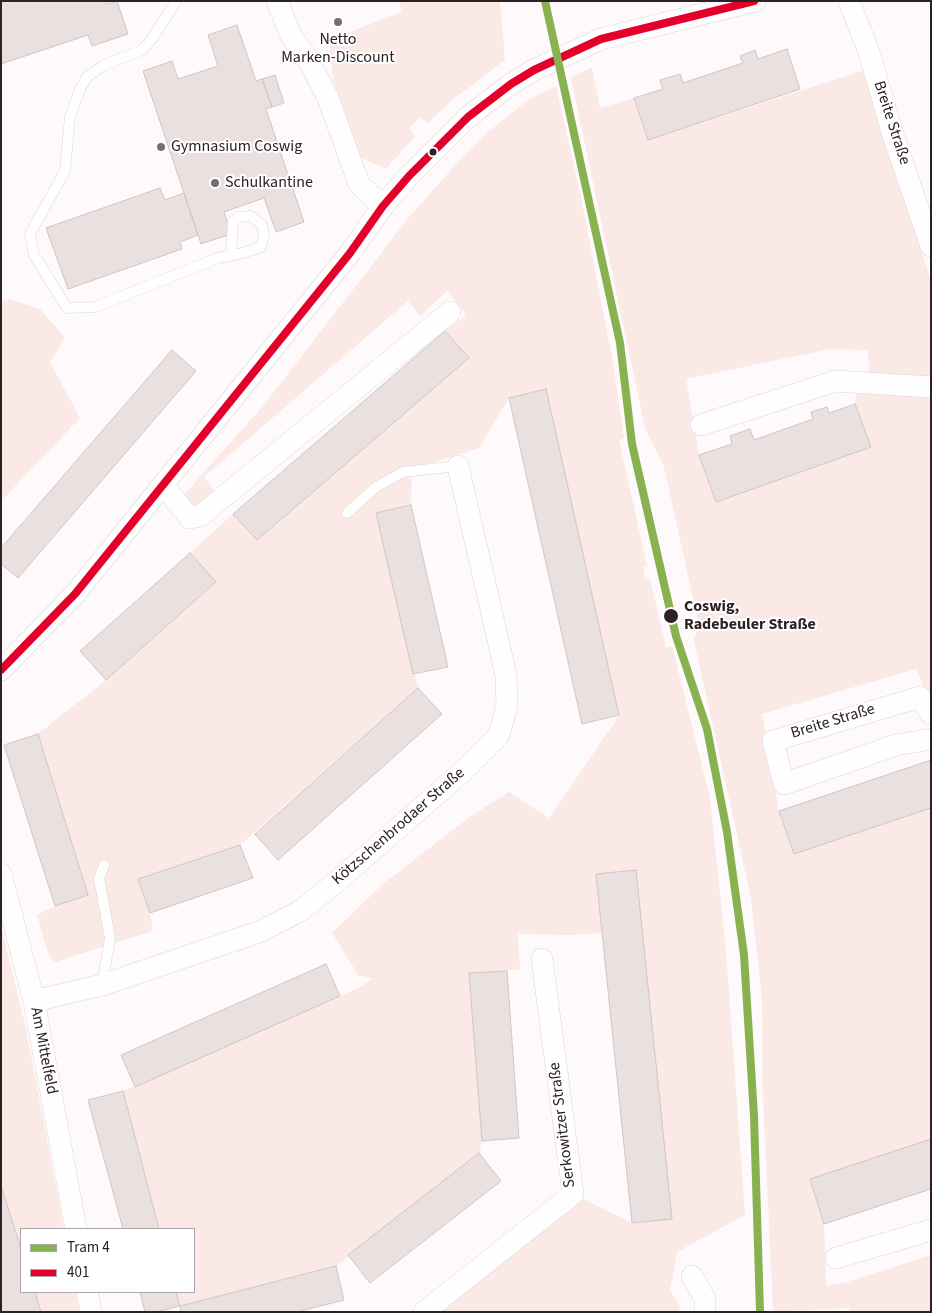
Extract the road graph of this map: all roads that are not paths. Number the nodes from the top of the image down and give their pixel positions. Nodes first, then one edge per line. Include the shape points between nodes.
1 (176, 1) edge
2 (277, 1) edge
3 (755, 1) edge
4 (850, 1) edge
5 (383, 206) junction
6 (931, 246) edge
7 (231, 255) dead end
8 (450, 312) dead end
9 (931, 387) edge
10 (701, 425) dead end
11 (458, 466) joint
12 (163, 485) junction
13 (347, 513) dead end
14 (1, 670) edge
15 (931, 714) edge
16 (931, 739) edge
17 (104, 865) dead end
18 (1, 874) edge
19 (542, 958) dead end
20 (102, 985) junction
21 (34, 1001) junction
22 (76, 1228) edge
23 (931, 1230) edge
24 (836, 1258) dead end
25 (692, 1276) dead end
26 (87, 1293) edge
27 (91, 1312) edge
28 (424, 1312) edge
29 (705, 1312) edge

1 - 7 lane via 142,50 104,65 88,76 80,89 70,117 66,171 30,234 34,256 67,308 95,307
2 - 5 street via 291,36 309,61 328,98 359,184
3 - 5 street via 600,39 534,70 468,117 418,165
4 - 6 street, Breite Straße
5 - 12 street via 350,252
8 - 12 street via 200,516 190,518
9 - 10 street via 835,381
11 - 13 lane via 404,472 376,487
11 - 20 street, Kötzschenbrodaer Straße via 506,675 507,706 498,735 461,773 300,911 259,932
12 - 14 street via 75,594
15 - 16 street, Breite Straße via 920,697 773,741 784,784 896,745
17 - 20 lane via 99,878 110,938
18 - 21 street, Am Mittelfeld
19 - 28 street, Serkowitzer Straße via 573,1194
20 - 21 street, Kötzschenbrodaer Straße
21 - 22 street, Am Mittelfeld
23 - 24 street
25 - 29 street via 705,1299
26 - 27 street

